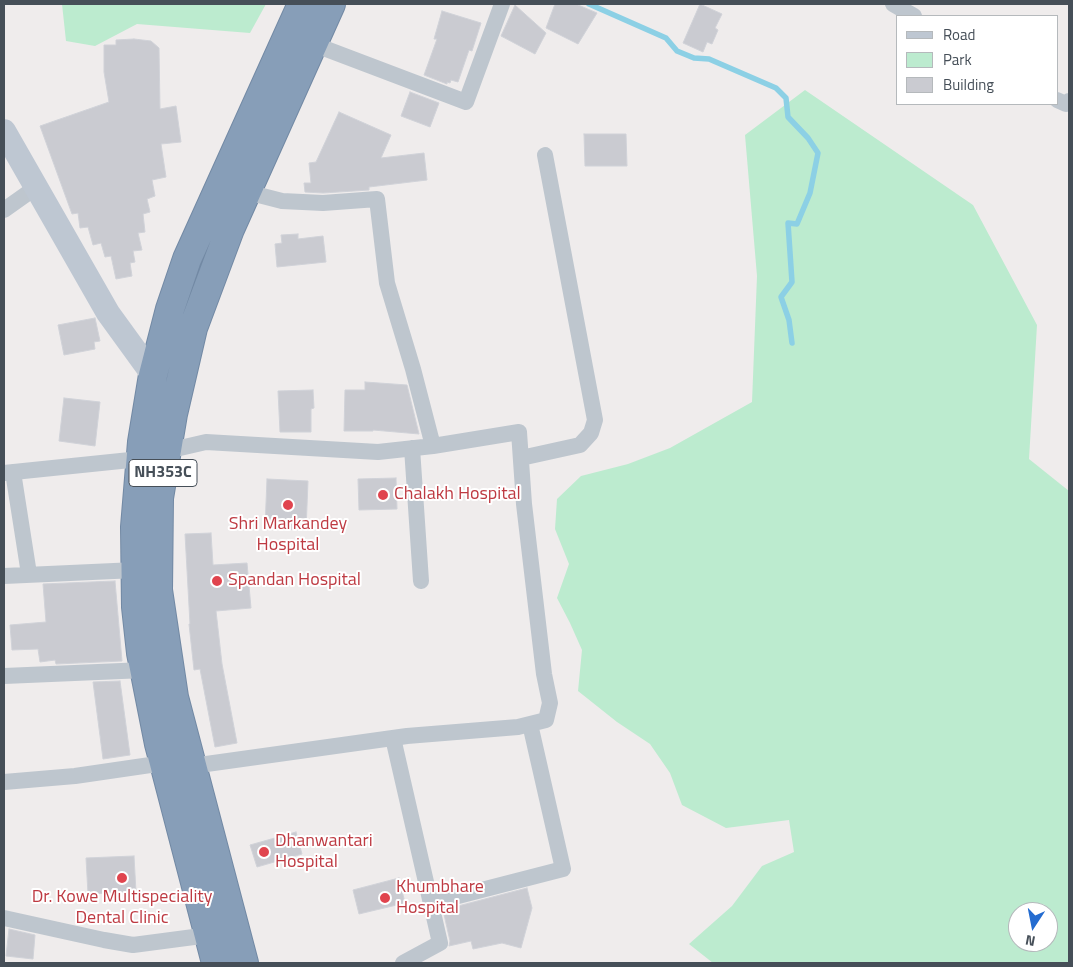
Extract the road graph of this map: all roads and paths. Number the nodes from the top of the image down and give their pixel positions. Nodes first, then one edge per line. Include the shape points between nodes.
1 (302, 4) edge
2 (331, 4) edge
3 (502, 4) edge
4 (893, 4) edge
5 (912, 15) edge
6 (313, 44) junction
7 (1058, 100) edge
8 (1069, 101) edge
9 (4, 131) edge
10 (544, 156) dead end
11 (34, 188) junction
12 (247, 192) junction
13 (4, 210) edge
14 (153, 375) junction
15 (433, 446) junction
16 (412, 448) junction
17 (167, 451) junction
18 (521, 458) junction
19 (140, 459) junction
20 (8, 473) edge
21 (136, 570) junction
22 (29, 574) junction
23 (4, 576) edge
24 (421, 581) dead end
25 (145, 670) junction
26 (4, 676) edge
27 (530, 724) junction
28 (393, 738) junction
29 (164, 763) junction
30 (192, 766) junction
31 (4, 782) edge
32 (431, 903) junction
33 (4, 918) edge
34 (208, 936) junction
35 (216, 963) edge
36 (244, 963) edge
37 (403, 963) edge

1 - 14 highway, NH353C via 187,259
2 - 6 highway, NH353C
3 - 6 street via 466,102
4 - 5 street
6 - 12 highway, NH353C
7 - 8 street via 1066,104
9 - 11 street
10 - 18 street via 595,420 591,434 580,445
11 - 13 street
11 - 14 street via 108,313
12 - 15 street via 282,201 323,203 377,199 387,283 414,369
12 - 17 highway, NH353C via 230,228 193,328
14 - 19 highway, NH353C
15 - 16 street
15 - 18 street via 519,432
16 - 17 street via 378,452 206,442
16 - 24 street
17 - 30 highway, NH353C via 160,498 158,590 174,697
18 - 27 street via 526,523 550,704 546,720
19 - 20 street
19 - 21 highway, NH353C via 135,527
20 - 22 street
21 - 22 street
21 - 25 highway, NH353C via 136,607
22 - 23 street
25 - 26 street
25 - 29 highway, NH353C
27 - 28 street
27 - 32 street via 563,870
28 - 30 street
28 - 32 street
29 - 31 street
29 - 34 highway, NH353C
30 - 36 highway, NH353C
32 - 37 street via 440,943
33 - 34 street via 132,945
34 - 35 highway, NH353C

